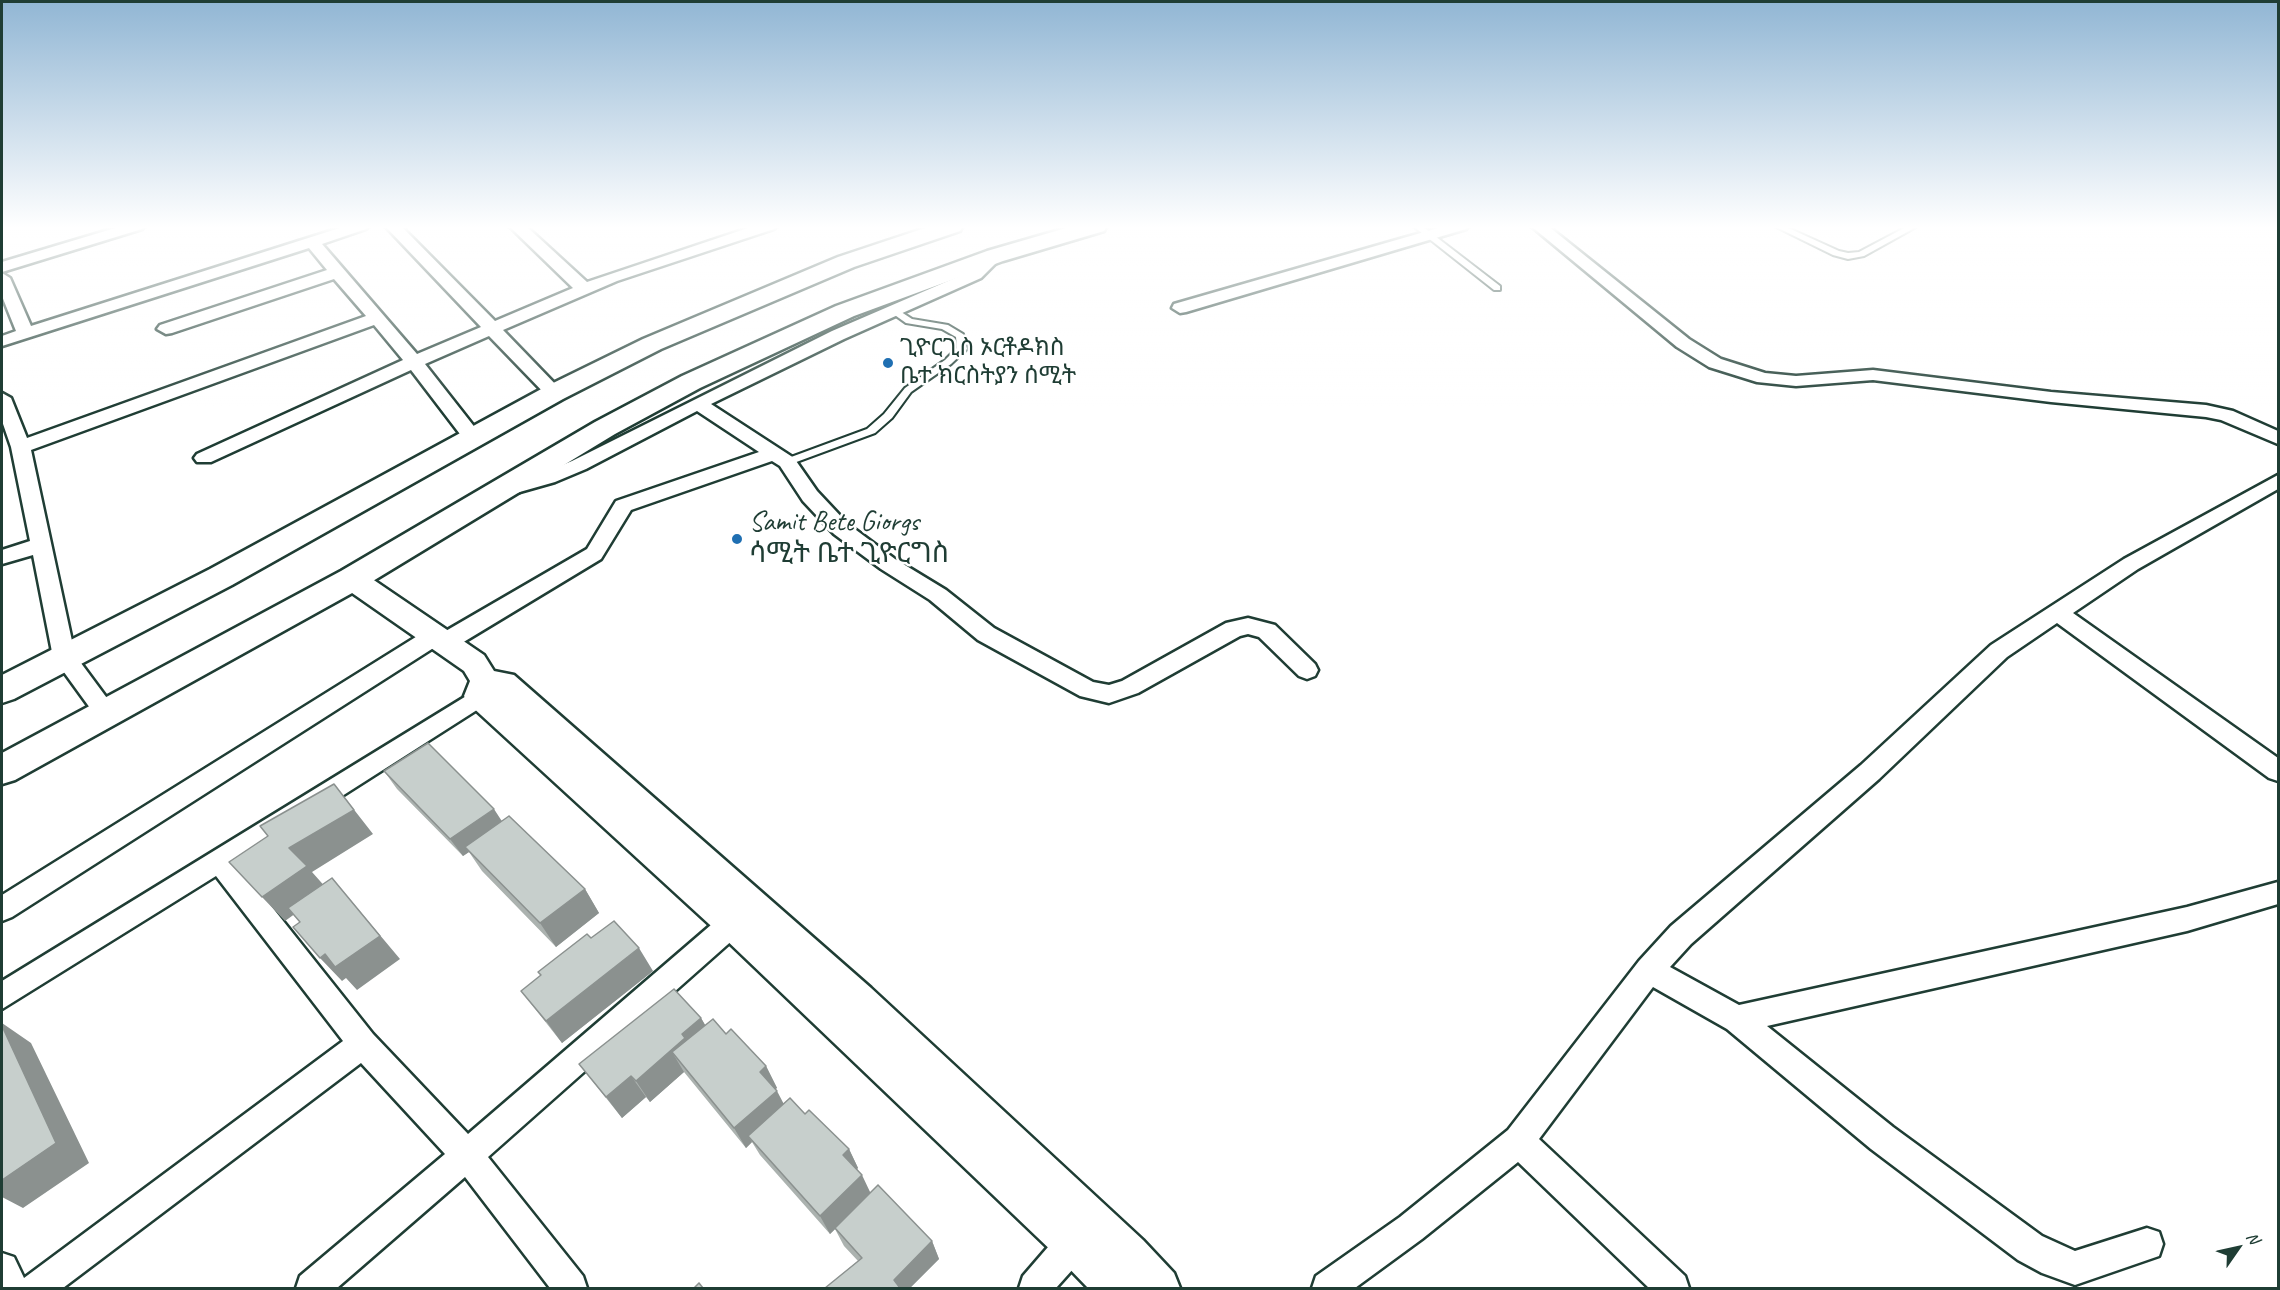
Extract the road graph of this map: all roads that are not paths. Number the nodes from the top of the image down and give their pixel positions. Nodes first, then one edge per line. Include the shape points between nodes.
1 (6, 286) edge
2 (171, 286) edge
3 (295, 286) edge
4 (350, 286) edge
5 (453, 286) edge
6 (581, 286) edge
7 (591, 286) edge
8 (786, 286) edge
9 (913, 286) edge
10 (950, 286) edge
11 (1256, 286) edge
12 (1613, 286) edge
13 (584, 289) junction
14 (1180, 308) dead end
15 (895, 311) junction
16 (378, 318) junction
17 (166, 329) dead end
18 (491, 329) junction
19 (26, 333) junction
20 (2, 342) edge
21 (414, 362) junction
22 (554, 393) junction
23 (2, 398) edge
24 (698, 403) junction
25 (2226, 415) junction
26 (2278, 421) edge
27 (473, 438) junction
28 (2278, 438) edge
29 (21, 447) junction
30 (781, 457) junction
31 (204, 458) dead end
32 (2278, 481) edge
33 (499, 491) junction
34 (42, 545) junction
35 (2, 557) edge
36 (352, 579) junction
37 (2057, 612) junction
38 (440, 640) junction
39 (64, 657) junction
40 (1307, 670) dead end
41 (489, 687) junction
42 (2, 690) edge
43 (106, 713) junction
44 (2, 771) edge
45 (2278, 771) edge
46 (219, 860) junction
47 (2278, 893) edge
48 (2, 909) edge
49 (742, 915) junction
50 (1649, 970) junction
51 (2, 996) edge
52 (1737, 1019) junction
53 (363, 1044) junction
54 (1519, 1141) junction
55 (467, 1155) junction
56 (1083, 1233) junction
57 (2147, 1244) dead end
58 (2, 1269) edge
59 (1112, 1277) edge
60 (11, 1288) edge
61 (36, 1288) edge
62 (312, 1288) edge
63 (571, 1288) edge
64 (1035, 1288) edge
65 (1159, 1288) edge
66 (1328, 1288) edge
67 (1673, 1288) edge

1 - 19 street
2 - 19 street
3 - 17 street
4 - 16 street
5 - 18 street
6 - 13 street
7 - 13 street
8 - 22 main road via 652,344
9 - 33 main road via 845,311 691,382
10 - 15 street
11 - 14 street
12 - 25 street via 1683,343 1715,363 1763,378 1796,381 1873,375
13 - 18 street
15 - 24 street
15 - 30 lane via 909,321 945,327 960,336 962,349 908,390 871,431
16 - 21 street
16 - 29 street
18 - 21 street
18 - 22 street
19 - 20 street
21 - 27 street
21 - 31 street
22 - 27 main road
23 - 29 street
24 - 30 street
24 - 33 street via 579,465
25 - 26 street
25 - 28 street
27 - 39 main road via 221,577
29 - 34 street
30 - 38 street via 623,506 594,554
30 - 40 street via 841,529 938,595 986,634 1088,690 1108,694 1130,687 1234,629 1248,626 1267,631
32 - 37 street via 2131,564
33 - 36 main road
34 - 35 street
34 - 39 street
36 - 38 street
36 - 43 main road
37 - 45 street
37 - 50 street via 1999,651 1870,772 1681,935
38 - 41 street via 474,663
38 - 48 street
39 - 42 main road
39 - 43 street
41 - 46 street
41 - 49 street
43 - 44 main road
46 - 51 street
46 - 53 street
47 - 52 street via 2187,919
49 - 55 street
49 - 56 street via 858,1000
50 - 52 street
50 - 54 street
52 - 57 street via 1882,1138 2030,1248 2075,1269
53 - 55 street
53 - 61 street
54 - 66 street via 1411,1228
54 - 67 street
55 - 62 street
55 - 63 street
56 - 59 street
56 - 64 street
58 - 60 street
59 - 65 street

